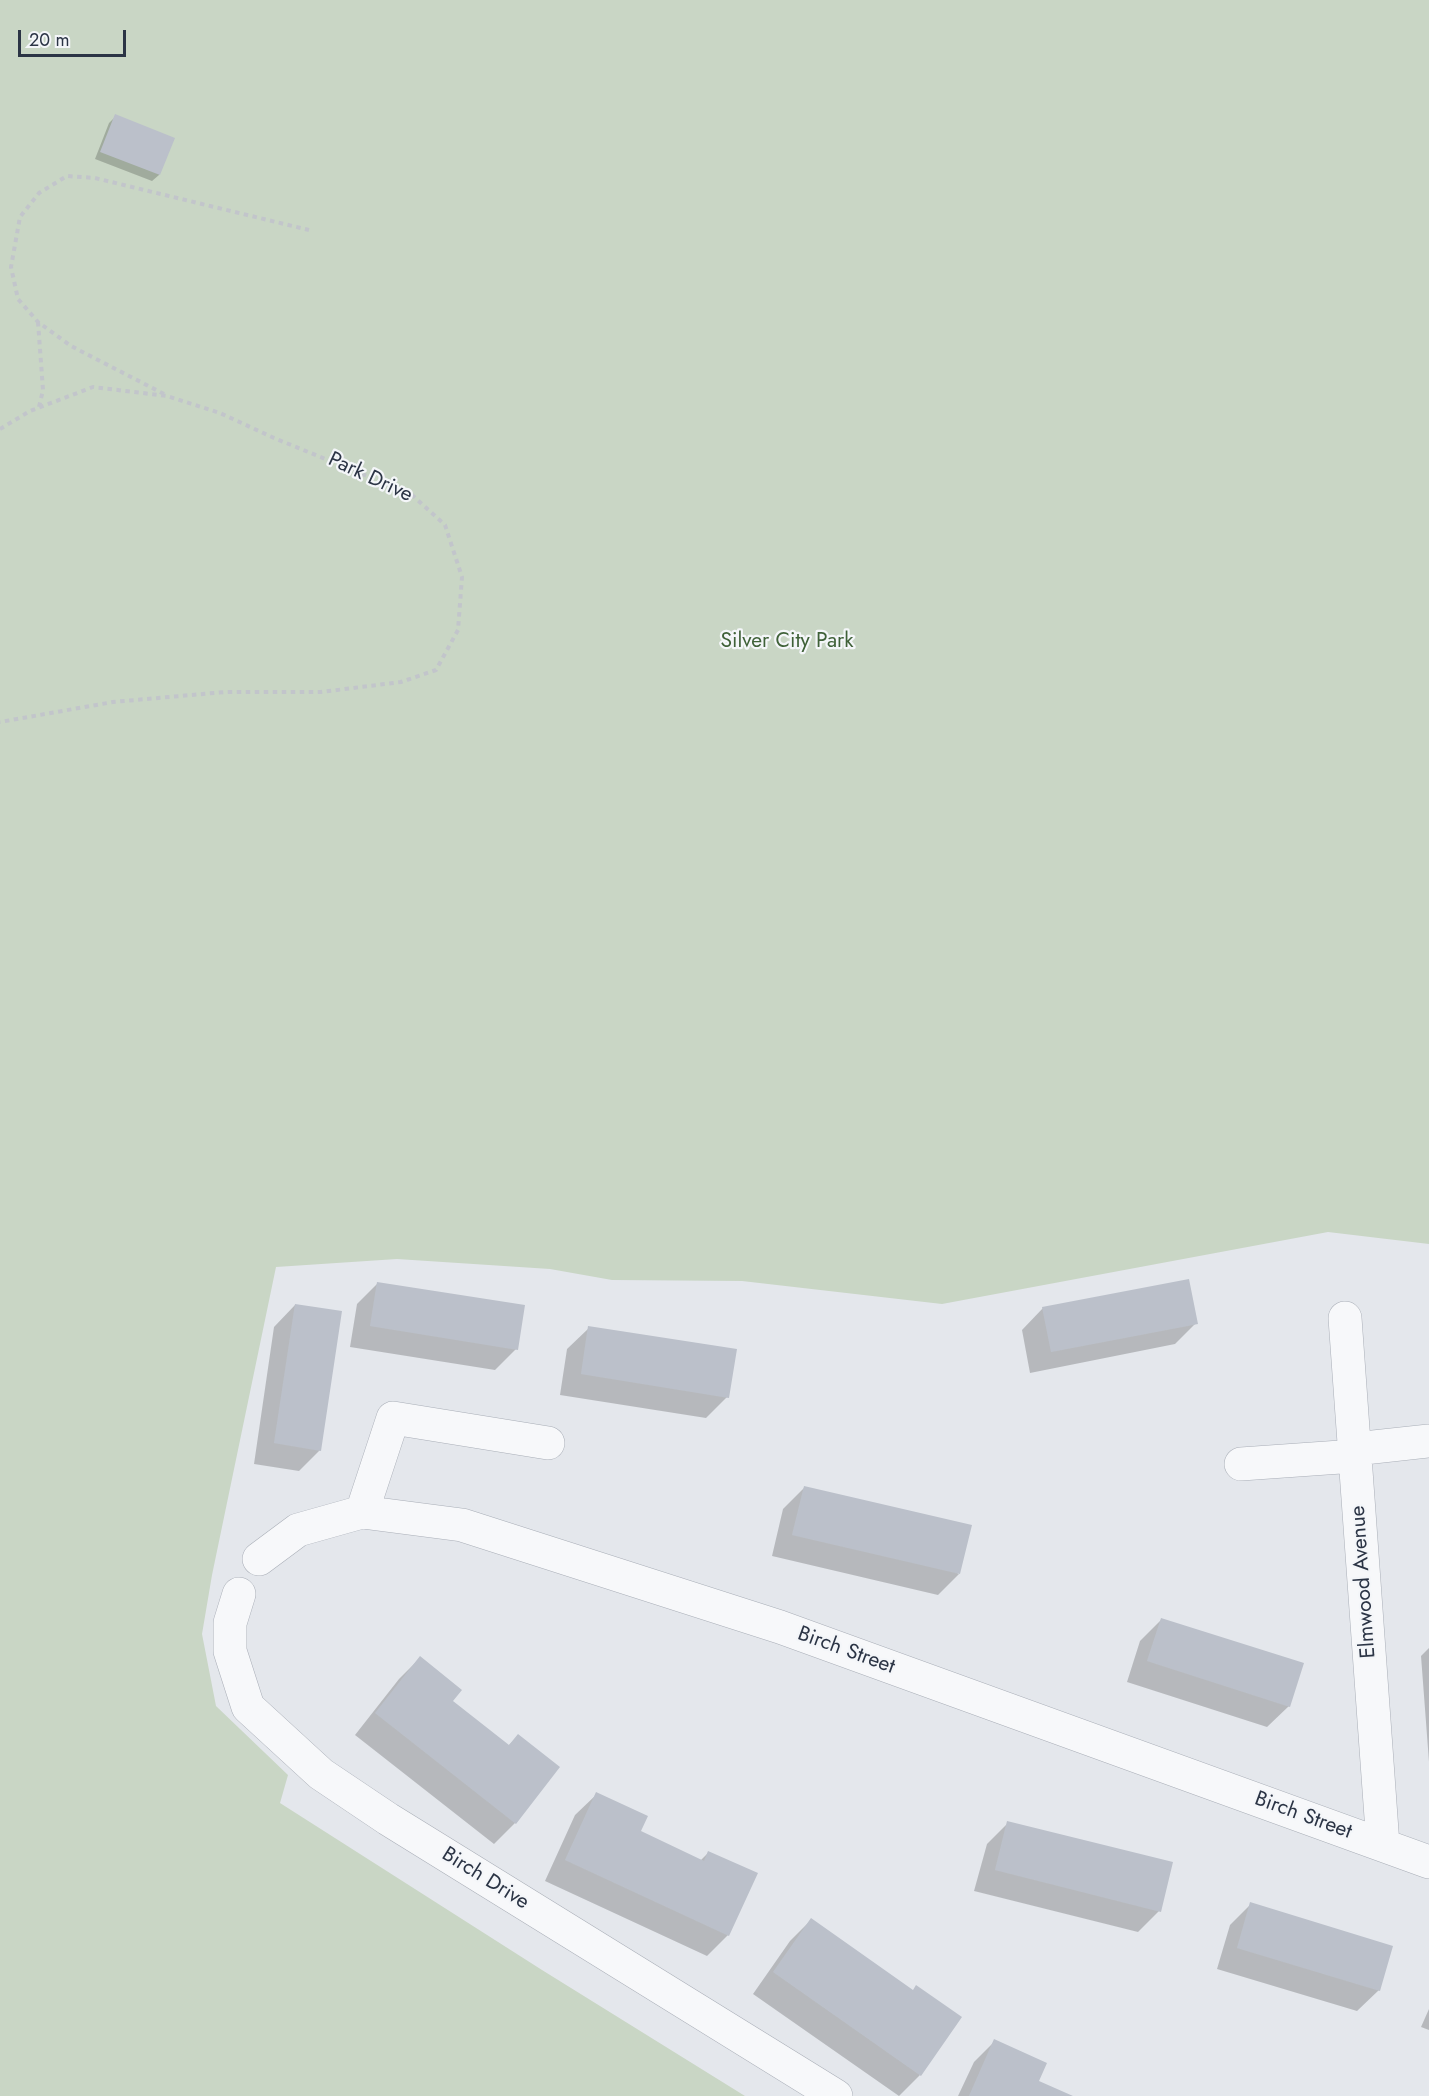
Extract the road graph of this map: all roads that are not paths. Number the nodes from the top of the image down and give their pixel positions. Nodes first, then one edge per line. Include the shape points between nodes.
1 (1344, 1318) dead end
2 (1429, 1442) edge
3 (548, 1443) dead end
4 (1355, 1452) junction
5 (1241, 1464) dead end
6 (362, 1512) junction
7 (259, 1560) dead end
8 (239, 1594) dead end
9 (1383, 1845) junction
10 (1429, 1862) edge
11 (836, 2096) edge

1 - 4 street, Elmwood Avenue
2 - 4 street
3 - 6 street via 393,1418
4 - 5 street
4 - 9 street, Elmwood Avenue
6 - 7 street, Birch Street via 298,1530
6 - 9 street, Birch Street via 462,1525 780,1627
8 - 11 street, Birch Drive via 230,1623 230,1651 248,1707 321,1774
9 - 10 street, Birch Street

